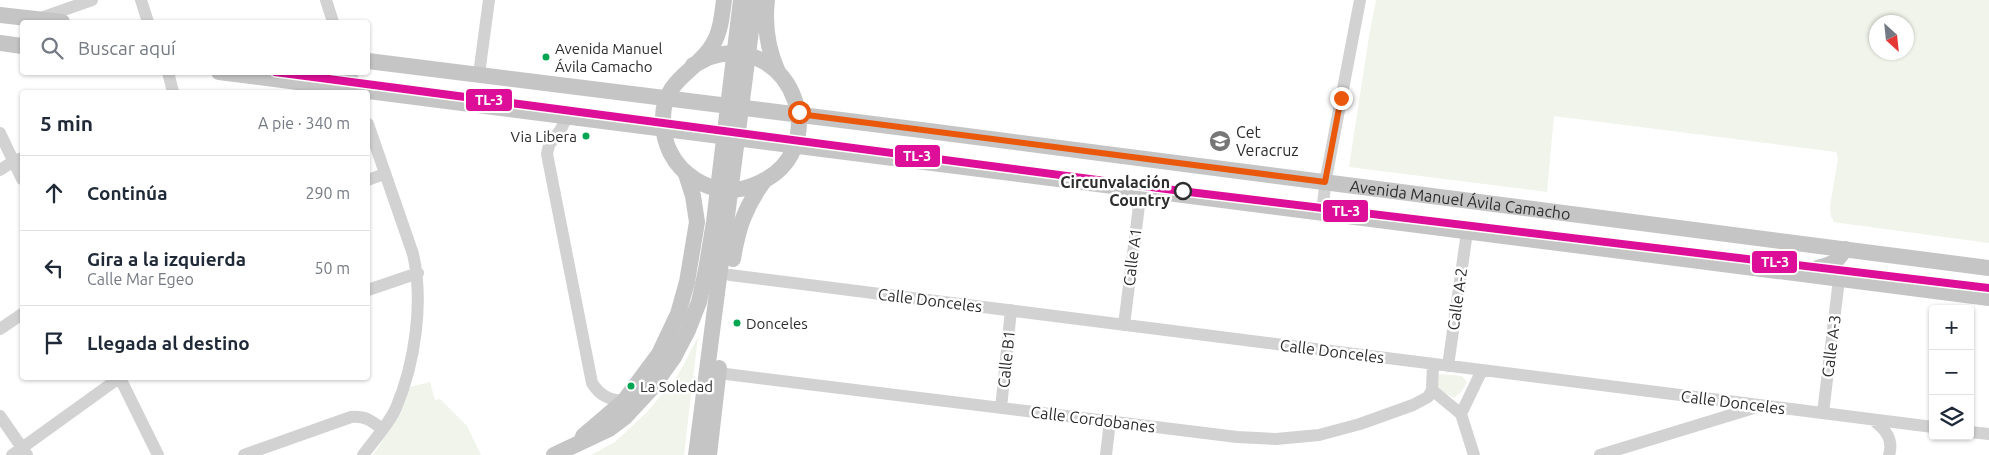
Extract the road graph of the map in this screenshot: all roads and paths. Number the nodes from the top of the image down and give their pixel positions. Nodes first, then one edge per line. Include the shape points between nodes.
1 (92, 0) edge
2 (141, 0) edge
3 (326, 0) edge
4 (489, 0) edge
5 (726, 0) edge
6 (741, 0) edge
7 (755, 0) edge
8 (767, 0) edge
9 (1360, 0) edge
10 (0, 14) edge
11 (36, 19) junction
12 (45, 20) edge
13 (147, 20) edge
14 (332, 20) edge
15 (0, 43) edge
16 (20, 46) edge
17 (370, 61) edge
18 (693, 65) junction
19 (778, 72) junction
20 (479, 74) junction
21 (169, 75) edge
22 (241, 75) edge
23 (351, 75) edge
24 (172, 90) edge
25 (350, 90) edge
26 (357, 90) edge
27 (370, 93) edge
28 (667, 97) junction
29 (799, 114) junction
30 (567, 117) junction
31 (663, 129) junction
32 (370, 130) edge
33 (0, 133) edge
34 (795, 145) junction
35 (18, 160) edge
36 (0, 170) edge
37 (384, 174) junction
38 (686, 174) junction
39 (370, 179) edge
40 (764, 181) junction
41 (1325, 182) junction
42 (1141, 190) junction
43 (696, 210) junction
44 (1322, 213) junction
45 (742, 219) junction
46 (1467, 232) junction
47 (1845, 249) junction
48 (1989, 268) edge
49 (418, 273) junction
50 (1804, 274) junction
51 (730, 275) junction
52 (1839, 279) junction
53 (370, 289) edge
54 (1989, 298) edge
55 (1012, 310) junction
56 (20, 315) edge
57 (1124, 325) junction
58 (0, 329) edge
59 (1434, 364) junction
60 (1448, 366) junction
61 (1482, 370) junction
62 (718, 373) junction
63 (117, 380) edge
64 (121, 380) edge
65 (1432, 390) junction
66 (624, 401) junction
67 (1762, 405) junction
68 (1001, 408) junction
69 (1822, 413) junction
70 (1461, 414) junction
71 (0, 416) edge
72 (1871, 419) junction
73 (1110, 421) junction
74 (1929, 426) edge
75 (382, 429) junction
76 (1974, 432) edge
77 (1989, 434) edge
78 (570, 448) junction
79 (20, 453) edge
80 (158, 455) edge
81 (244, 455) edge
82 (364, 455) edge
83 (554, 455) edge
84 (696, 455) edge
85 (709, 455) edge
86 (1106, 455) edge
87 (1474, 455) edge
88 (1600, 455) edge
89 (1889, 455) edge

1 - 11 street
2 - 13 street
3 - 14 street
4 - 20 street
5 - 8 main road via 738,11 750,13
5 - 18 main road via 714,44
6 - 78 main road via 714,222 699,302 674,357 651,390 609,430
7 - 84 main road
8 - 19 main road via 766,40
9 - 41 street
10 - 11 main road
11 - 12 main road
15 - 16 main road
17 - 20 main road, Avenida Manuel Ávila Camacho
18 - 19 main road via 710,57 737,54 763,61
18 - 28 main road via 678,79
19 - 29 main road via 792,91
20 - 28 main road, Avenida Manuel Ávila Camacho
21 - 24 street
22 - 25 main road, Avenida Manuel Ávila Camacho
23 - 26 street
27 - 30 main road, Avenida Manuel Ávila Camacho
28 - 29 main road, Avenida Manuel Ávila Camacho
28 - 31 main road
29 - 34 main road
29 - 41 main road, Avenida Manuel Ávila Camacho
30 - 31 main road, Avenida Manuel Ávila Camacho
30 - 66 street via 547,154 592,383 602,395
31 - 34 main road, Avenida Manuel Ávila Camacho
31 - 38 main road via 667,146
32 - 37 street
33 - 35 street
34 - 40 main road via 778,172
34 - 42 main road, Avenida Manuel Ávila Camacho
35 - 36 street
37 - 39 street
37 - 49 street
38 - 40 main road via 704,185 724,190 745,189
38 - 43 main road
40 - 45 main road
41 - 44 street
41 - 47 main road, Avenida Manuel Ávila Camacho
42 - 44 main road, Avenida Manuel Ávila Camacho
42 - 57 street, Calle A1
43 - 45 main road via 707,202 720,201
43 - 66 main road via 692,257 678,314 659,354
44 - 46 main road, Avenida Manuel Ávila Camacho
45 - 51 main road
46 - 50 main road, Avenida Manuel Ávila Camacho
46 - 60 street, Calle A-2
47 - 48 main road, Avenida Manuel Ávila Camacho
47 - 50 main road via 1839,260
49 - 53 street
49 - 75 street via 417,329 396,409
50 - 52 main road, Avenida Manuel Ávila Camacho
51 - 55 street, Calle Donceles
51 - 62 main road
52 - 54 main road, Avenida Manuel Ávila Camacho
52 - 69 street, Calle A-3
55 - 57 street, Calle Donceles
55 - 68 street, Calle B1
56 - 58 street
57 - 59 street, Calle Donceles
59 - 60 street, Calle Donceles
59 - 65 street
60 - 61 street, Calle Donceles
61 - 67 street, Calle Donceles
61 - 70 street
62 - 68 street, Calle Cordobanes
62 - 85 main road
63 - 79 street
64 - 80 street
65 - 70 street
65 - 73 street, Calle Cordobanes via 1428,397 1413,405 1319,435 1276,439 1238,437
66 - 78 main road
67 - 69 street, Calle Donceles
67 - 88 street
68 - 73 street, Calle Cordobanes
69 - 72 street, Calle Donceles
70 - 87 street
71 - 79 street
72 - 74 street, Calle Donceles
72 - 89 street via 1889,436
73 - 86 street
75 - 81 street via 361,416 351,417
75 - 82 street
76 - 77 street
78 - 83 main road

